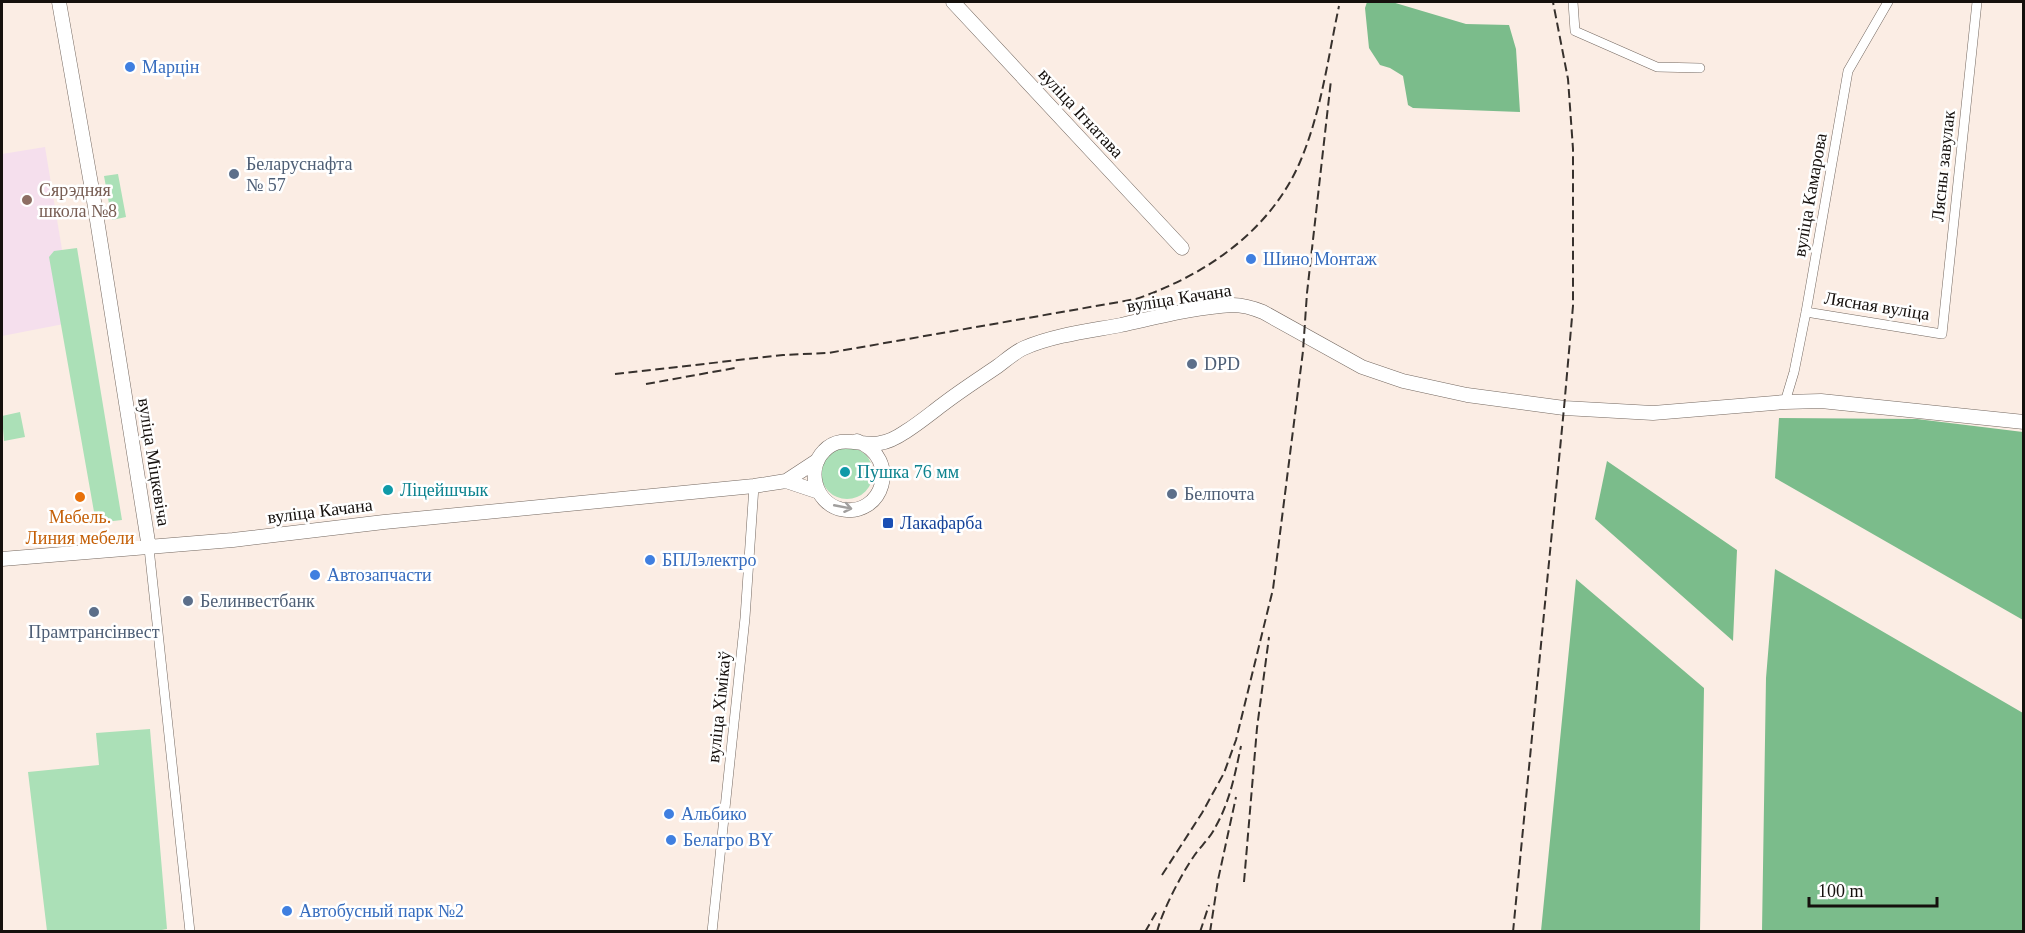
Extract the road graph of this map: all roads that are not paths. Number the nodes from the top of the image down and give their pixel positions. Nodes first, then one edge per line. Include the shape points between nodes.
1 (59, 2) edge
2 (953, 2) edge
3 (1573, 2) edge
4 (1888, 2) edge
5 (1977, 2) edge
6 (1700, 68) dead end
7 (1182, 248) dead end
8 (1806, 312) junction
9 (1942, 333) joint
10 (1785, 402) junction
11 (2024, 422) edge
12 (905, 432) junction
13 (857, 441) junction
14 (818, 460) junction
15 (881, 461) junction
16 (786, 481) junction
17 (754, 486) junction
18 (819, 492) junction
19 (149, 548) junction
20 (2, 560) edge
21 (190, 932) edge
22 (712, 932) edge

1 - 19 main road, вуліца Міцкевіча
2 - 7 main road, вуліца Ігнатава
3 - 6 street via 1575,31 1657,67
4 - 8 street, вуліца Камарова via 1848,71
5 - 9 street, Лясны завулак
8 - 9 street, Лясная вуліца
8 - 10 street, вуліца Камарова
10 - 11 main road, вуліца Качана via 1821,401
10 - 12 main road, вуліца Качана via 1653,413 1564,408 1467,395 1362,367 1263,312 1235,305 1201,308 1063,336 1023,349
12 - 13 main road, вуліца Качана via 880,443
12 - 15 main road, вуліца Качана
13 - 14 main road, вуліца Качана via 834,443
13 - 15 main road via 872,448
14 - 16 main road, вуліца Качана
14 - 18 main road via 814,476
18 -> 15 main road, вуліца Качана via 831,505 840,508 865,506 881,488
16 - 17 main road, вуліца Качана
16 - 18 main road, вуліца Качана
17 - 19 main road, вуліца Качана
17 - 22 street, вуліца Хімікаў via 745,618
19 - 20 main road, вуліца Качана
19 - 21 street, вуліца Міцкевіча

